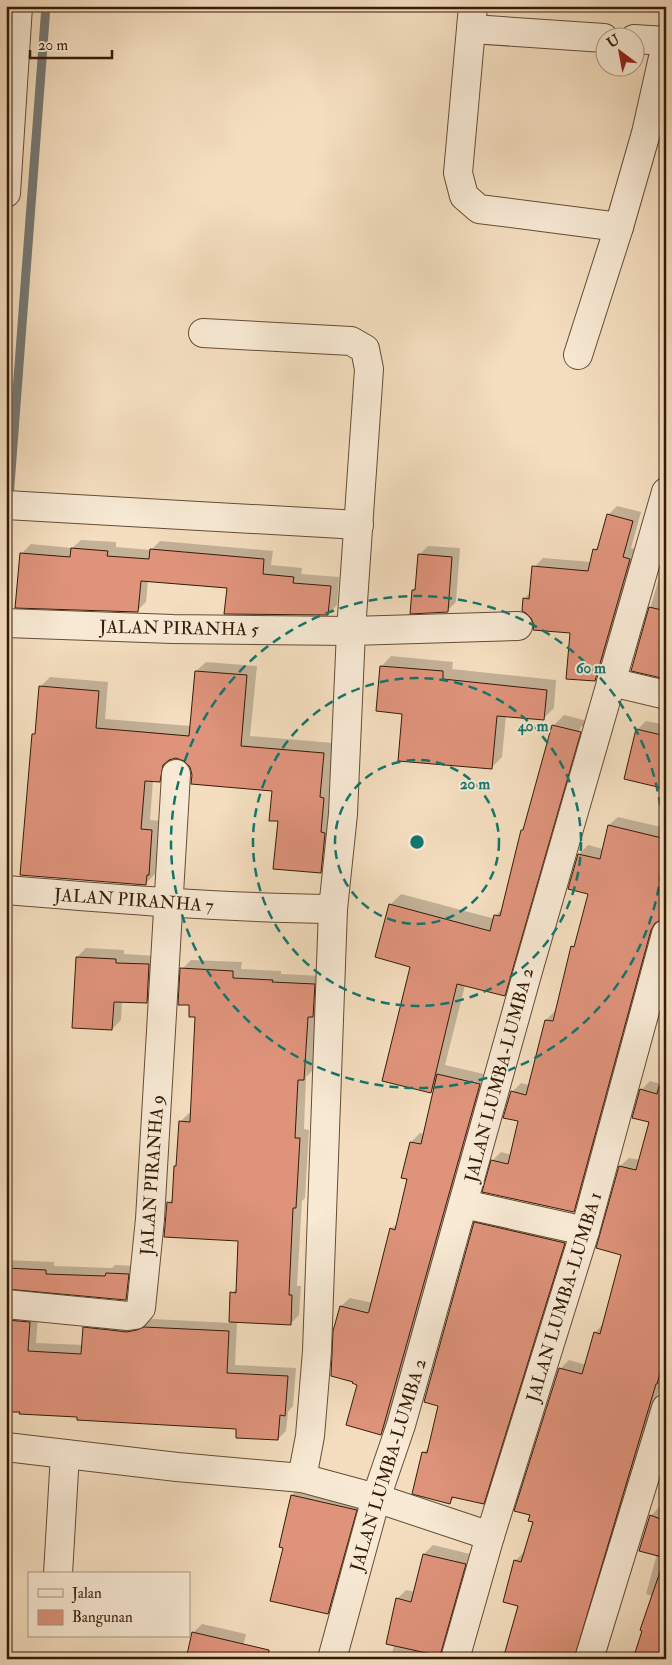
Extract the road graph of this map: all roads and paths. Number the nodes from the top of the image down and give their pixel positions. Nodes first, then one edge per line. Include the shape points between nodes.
1 (18, 6) edge
2 (473, 18) edge
3 (594, 36) edge
4 (644, 41) edge
5 (666, 43) edge
6 (6, 193) edge
7 (619, 226) junction
8 (204, 333) dead end
9 (578, 354) dead end
10 (666, 492) edge
11 (6, 505) edge
12 (359, 524) junction
13 (6, 623) edge
14 (518, 626) dead end
15 (351, 631) junction
16 (611, 682) junction
17 (666, 695) edge
18 (176, 774) dead end
19 (6, 890) edge
20 (168, 903) junction
21 (333, 909) junction
22 (666, 934) edge
23 (464, 1204) junction
24 (585, 1232) junction
25 (6, 1304) edge
26 (666, 1408) edge
27 (6, 1447) edge
28 (66, 1454) junction
29 (302, 1478) junction
30 (376, 1498) junction
31 (490, 1536) junction
32 (58, 1572) edge
33 (332, 1659) edge
34 (455, 1659) edge
35 (589, 1659) edge

1 - 6 street
2 - 3 street
2 - 7 street via 458,173 464,196 479,209
4 - 5 street
5 - 7 street via 646,133
7 - 9 street
8 - 12 street via 351,341 365,349 369,369
10 - 16 street, JALAN LUMBA-LUMBA 2
11 - 12 street
12 - 15 street
13 - 15 street, JALAN PIRANHA 5
14 - 15 street, JALAN PIRANHA 5
15 - 21 street via 343,814
16 - 17 street
16 - 23 street, JALAN LUMBA-LUMBA 2
18 - 20 street
19 - 20 street, JALAN PIRANHA 7
20 - 21 street, JALAN PIRANHA 7
20 - 25 street, JALAN PIRANHA 9 via 150,1219 141,1308 135,1315 128,1316
21 - 29 street via 318,1351 310,1436
22 - 24 street, JALAN LUMBA-LUMBA 1
23 - 24 street
23 - 30 street, JALAN LUMBA-LUMBA 2 via 401,1424
24 - 31 street, JALAN LUMBA-LUMBA 1
26 - 35 street
27 - 28 street
28 - 29 street
28 - 32 street
29 - 30 street
30 - 31 street
30 - 33 street, JALAN LUMBA-LUMBA 2
31 - 34 street, JALAN LUMBA-LUMBA 1

